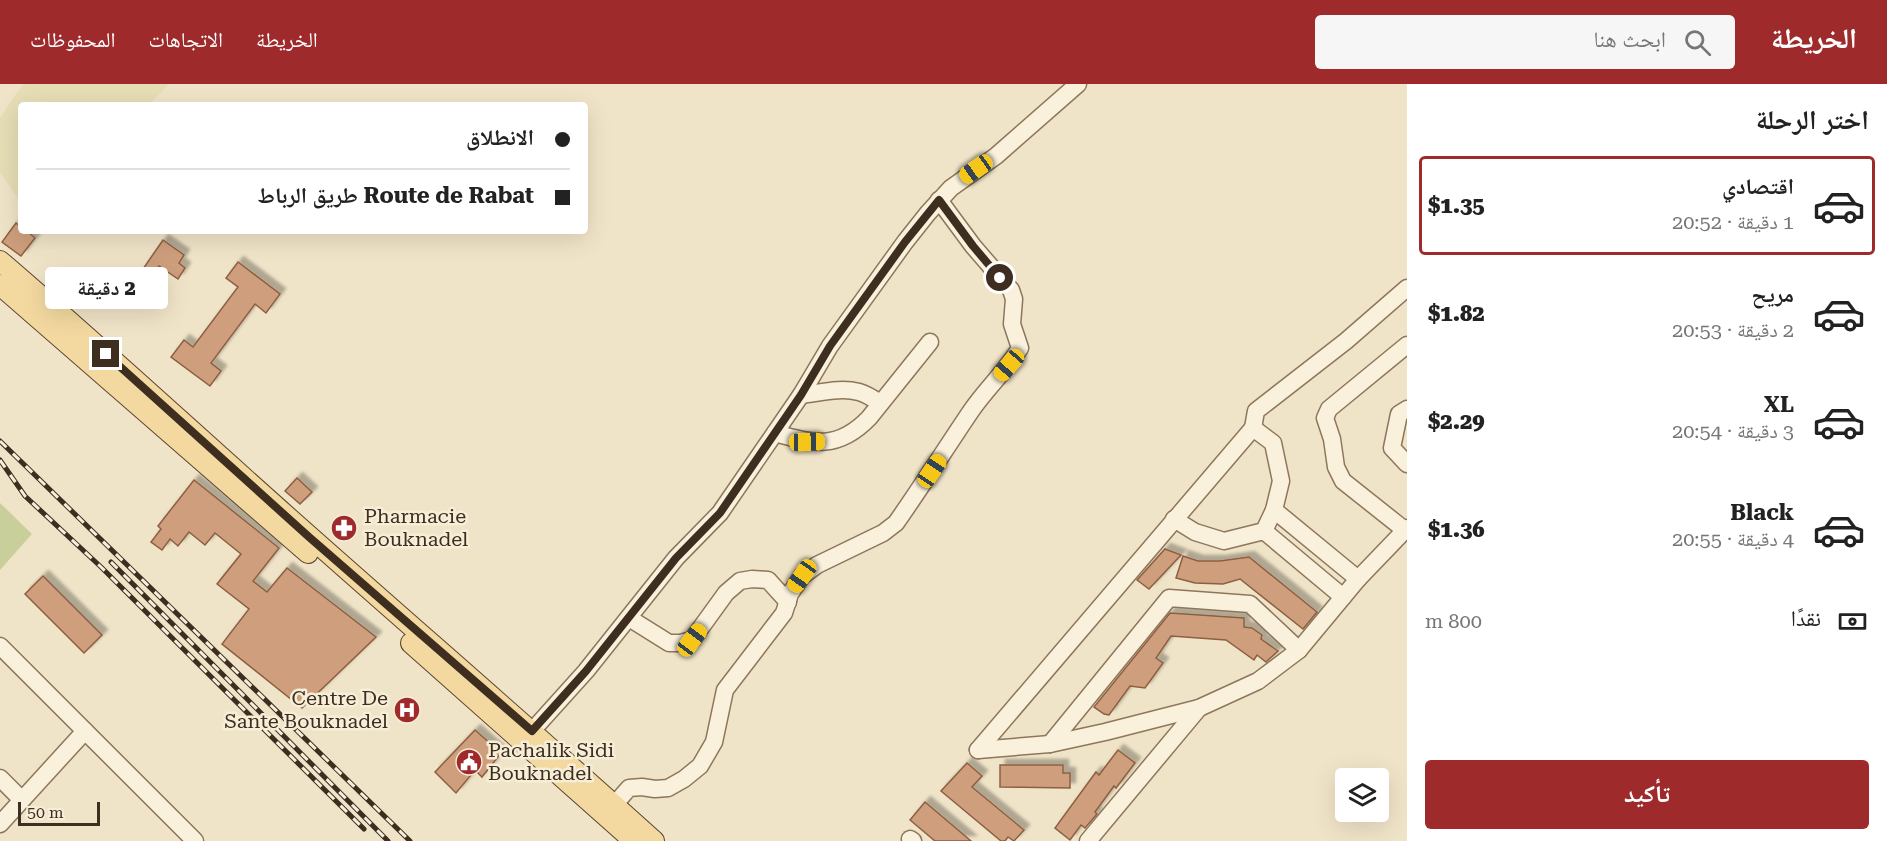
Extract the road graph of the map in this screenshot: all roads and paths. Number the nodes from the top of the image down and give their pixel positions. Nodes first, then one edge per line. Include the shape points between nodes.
1 (1078, 84) edge
2 (939, 200) junction
3 (0, 261) edge
4 (0, 285) edge
5 (1407, 288) edge
6 (930, 342) dead end
7 (1407, 345) edge
8 (801, 395) junction
9 (880, 403) junction
10 (1407, 410) edge
11 (1253, 428) junction
12 (775, 433) junction
13 (1407, 464) edge
14 (1274, 510) junction
15 (1174, 519) junction
16 (1406, 529) edge
17 (1264, 531) junction
18 (305, 542) junction
19 (1358, 579) junction
20 (1343, 597) junction
21 (788, 602) junction
22 (629, 618) junction
23 (419, 641) junction
24 (0, 646) edge
25 (1299, 650) junction
26 (1199, 708) junction
27 (85, 730) junction
28 (532, 731) junction
29 (1050, 744) junction
30 (0, 778) edge
31 (591, 793) junction
32 (21, 798) junction
33 (614, 805) junction
34 (0, 824) edge
35 (195, 841) edge
36 (634, 841) edge
37 (654, 841) edge
38 (1088, 841) edge

1 - 2 street
2 - 8 street via 830,346
2 - 21 street via 1011,290 1013,331 1020,348 971,411 896,524 809,570
3 - 18 main road
4 - 18 main road
5 - 11 street via 1255,412
6 - 9 street
7 - 16 street via 1329,409 1325,418 1337,472 1343,482
8 - 9 street via 848,390 861,392
8 - 12 street
9 - 12 street via 859,428 834,441 807,442
10 - 13 street via 1400,414 1392,448
11 - 14 street via 1273,443 1281,481
11 - 15 street
12 - 22 street via 720,513 676,558
14 - 17 street
14 - 19 street
15 - 17 street via 1195,532 1224,541
15 - 29 street via 978,750
16 - 19 street
17 - 20 street
18 - 23 main road
19 - 20 street
20 - 25 street
21 - 22 street via 768,580 740,581 726,593 692,640 680,643 669,643
21 - 33 street via 784,613 725,690 714,742 700,766 668,788 629,788
22 - 28 street
23 - 28 main road
23 - 31 main road
24 - 27 street
25 - 26 street via 1258,681
25 - 29 street via 1250,604 1169,598
26 - 29 street
26 - 38 street
27 - 32 street
27 - 35 street
28 - 31 main road
30 - 32 street
31 - 33 main road
31 - 36 main road
32 - 34 street
33 - 37 main road

